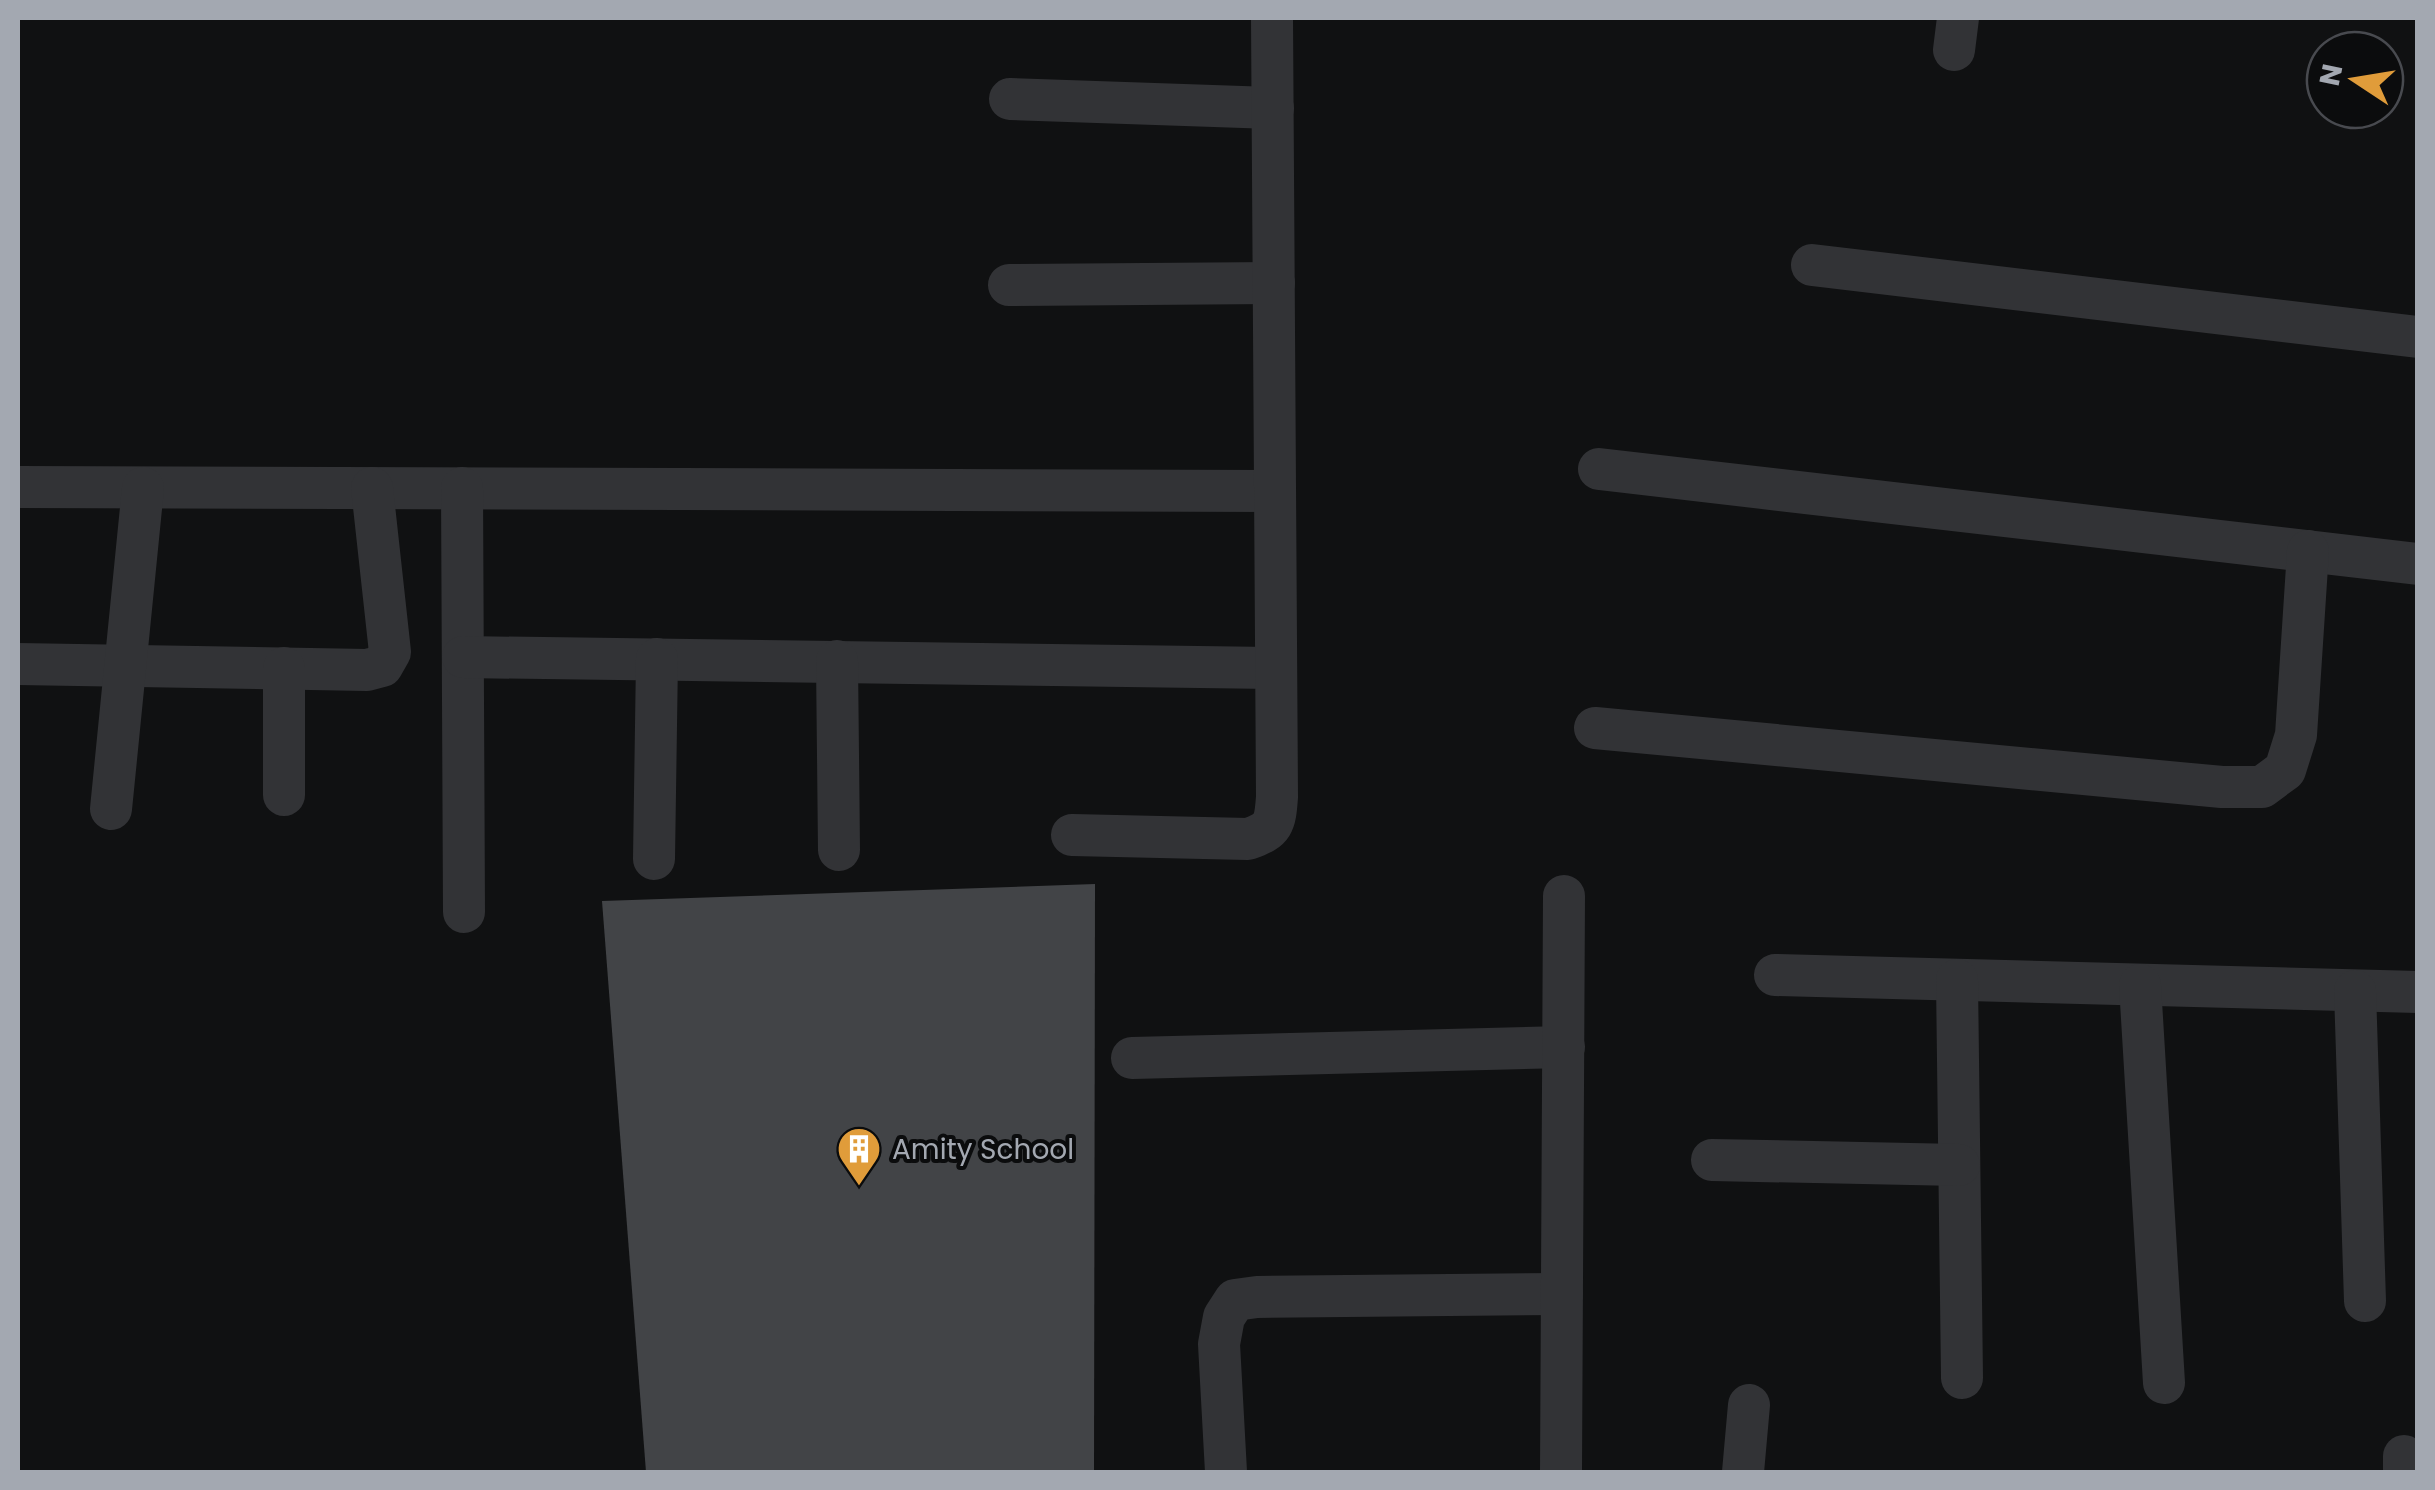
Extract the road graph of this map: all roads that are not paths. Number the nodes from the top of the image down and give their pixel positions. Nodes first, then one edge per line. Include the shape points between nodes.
1 (1272, 18) edge
2 (1010, 98) dead end
3 (1272, 108) junction
4 (1812, 265) dead end
5 (1274, 283) junction
6 (1009, 285) dead end
7 (2418, 337) edge
8 (1598, 469) dead end
9 (18, 486) edge
10 (143, 488) junction
11 (372, 488) junction
12 (462, 488) junction
13 (1275, 490) junction
14 (2308, 551) junction
15 (2418, 564) edge
16 (463, 656) junction
17 (657, 658) junction
18 (837, 661) junction
19 (18, 664) edge
20 (125, 666) junction
21 (284, 668) junction
22 (1276, 668) junction
23 (1596, 728) dead end
24 (284, 795) dead end
25 (111, 809) dead end
26 (1072, 834) dead end
27 (839, 850) dead end
28 (654, 859) dead end
29 (1564, 896) dead end
30 (464, 912) dead end
31 (1775, 974) dead end
32 (1957, 980) junction
33 (2140, 985) junction
34 (2355, 990) junction
35 (2418, 992) edge
36 (1564, 1047) junction
37 (1132, 1058) dead end
38 (1712, 1160) dead end
39 (1960, 1165) junction
40 (1562, 1294) junction
41 (2365, 1301) dead end
42 (1962, 1378) dead end
43 (2164, 1383) dead end
44 (1748, 1405) dead end
45 (1226, 1472) edge
46 (1561, 1472) edge
47 (1743, 1472) edge

1 - 3 street
2 - 3 street
3 - 5 street
4 - 7 street
5 - 6 street
5 - 13 street
8 - 14 street
9 - 10 street
10 - 11 street
10 - 20 street
11 - 12 street
11 - 21 street via 390,652 382,666 367,670
12 - 13 street
12 - 16 street
13 - 22 street
14 - 15 street
14 - 23 street via 2296,735 2285,770 2262,786
16 - 17 street
16 - 30 street
17 - 18 street
17 - 28 street
18 - 22 street
18 - 27 street
19 - 20 street
20 - 21 street
20 - 25 street
21 - 24 street
22 - 26 street via 1278,797 1276,820 1266,833 1248,839
29 - 36 street
31 - 32 street
32 - 33 street
32 - 39 street
33 - 34 street
33 - 43 street
34 - 35 street
34 - 41 street
36 - 37 street
36 - 40 street
38 - 39 street
39 - 42 street
40 - 45 street via 1235,1300 1219,1344
40 - 46 street
44 - 47 street

